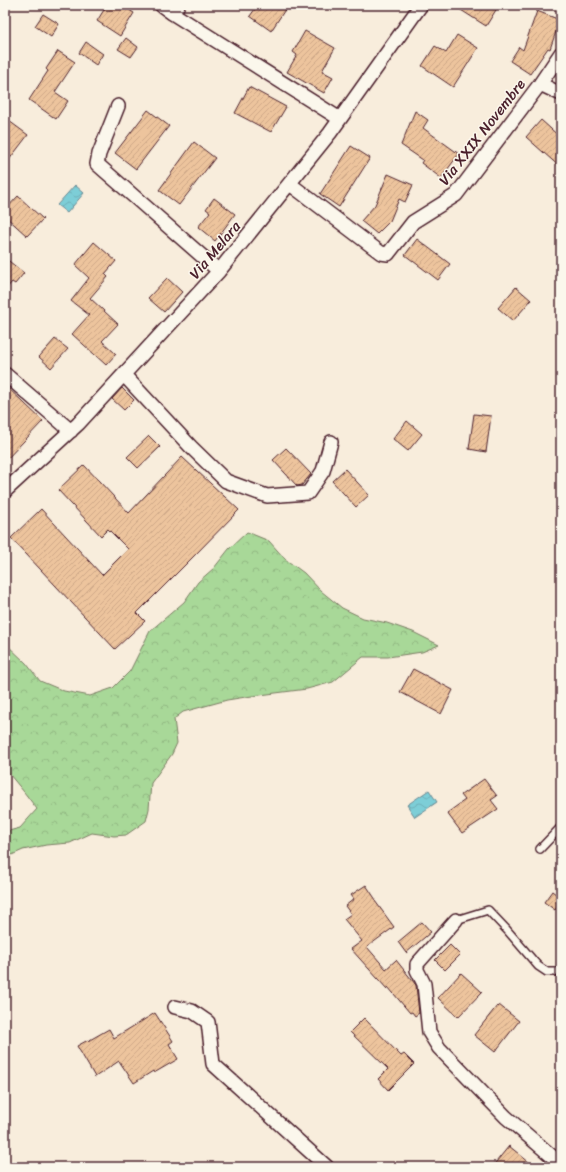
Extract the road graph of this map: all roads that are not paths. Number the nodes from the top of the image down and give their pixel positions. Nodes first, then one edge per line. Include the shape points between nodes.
1 (161, 5) edge
2 (421, 5) edge
3 (175, 9) edge
4 (561, 53) edge
5 (540, 84) junction
6 (561, 94) edge
7 (118, 106) dead end
8 (340, 119) junction
9 (290, 184) junction
10 (220, 271) junction
11 (5, 374) edge
12 (124, 375) junction
13 (70, 431) junction
14 (331, 442) dead end
15 (5, 491) edge
16 (561, 827) edge
17 (540, 849) dead end
18 (456, 920) joint
19 (561, 970) edge
20 (175, 1007) dead end
21 (561, 1164) edge
22 (327, 1167) edge

1 - 3 street
2 - 8 street, Via Melara
3 - 8 street
4 - 5 street, Via XXIX Novembre
5 - 6 street
5 - 9 street, Via XXIX Novembre via 456,195 414,222 388,254 381,253
7 - 10 street via 98,154 97,164
8 - 9 street, Via Melara
9 - 10 street, Via Melara
10 - 12 street, Via Melara
11 - 13 street
12 - 13 street, Via Melara
12 - 14 street via 226,481 267,496 308,493 323,472
13 - 15 street, Via Melara
16 - 17 lane
18 - 19 lane via 488,910 538,966 547,972
18 - 21 street via 417,964 424,984 429,1032 439,1048 506,1117
20 - 22 street via 192,1011 208,1022 213,1064

